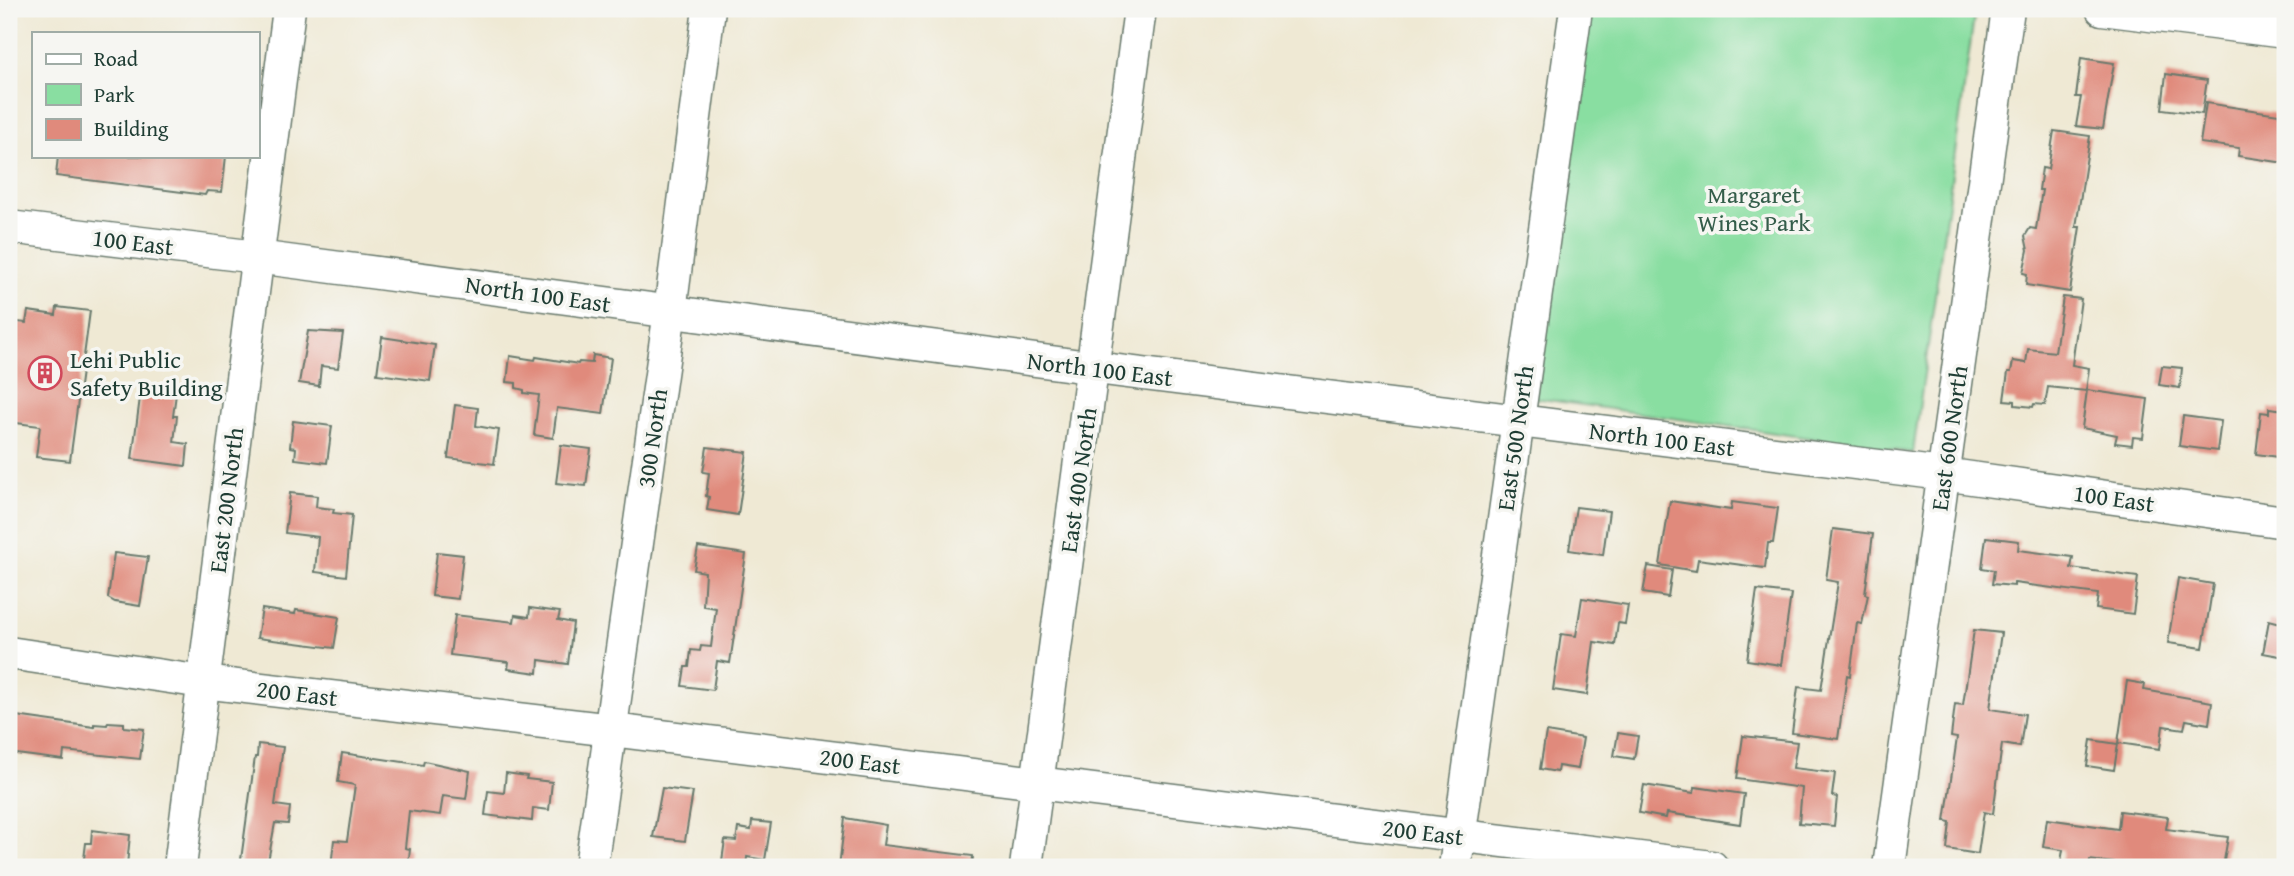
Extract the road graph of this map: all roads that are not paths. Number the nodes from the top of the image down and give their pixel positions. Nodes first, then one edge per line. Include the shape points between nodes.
1 (289, 9) edge
2 (709, 9) edge
3 (1140, 9) edge
4 (1576, 9) edge
5 (2008, 9) edge
6 (2102, 9) edge
7 (2285, 32) edge
8 (9, 226) edge
9 (257, 257) junction
10 (670, 311) junction
11 (1094, 368) junction
12 (1517, 420) junction
13 (1943, 474) junction
14 (2285, 522) edge
15 (9, 653) edge
16 (203, 682) junction
17 (612, 730) junction
18 (1037, 784) junction
19 (1459, 836) junction
20 (180, 867) edge
21 (592, 867) edge
22 (1026, 867) edge
23 (1455, 867) edge
24 (1712, 867) edge
25 (1889, 867) edge

1 - 9 street, East 200 North
2 - 10 street, 300 North
3 - 11 street, East 400 North
4 - 12 street, East 500 North
5 - 13 street, East 600 North
6 - 7 street
8 - 9 street, 100 East
9 - 10 street, North 100 East
9 - 16 street, East 200 North
10 - 11 street, North 100 East
10 - 17 street, 300 North
11 - 12 street, North 100 East
11 - 18 street, East 400 North
12 - 13 street, North 100 East
12 - 19 street, East 500 North
13 - 14 street, 100 East
13 - 25 street, East 600 North
15 - 16 street, 200 East
16 - 17 street, 200 East
16 - 20 street, East 200 North
17 - 18 street, 200 East
17 - 21 street, 300 North
18 - 19 street, 200 East
18 - 22 street, East 400 North
19 - 23 street, East 500 North
19 - 24 street, 200 East

